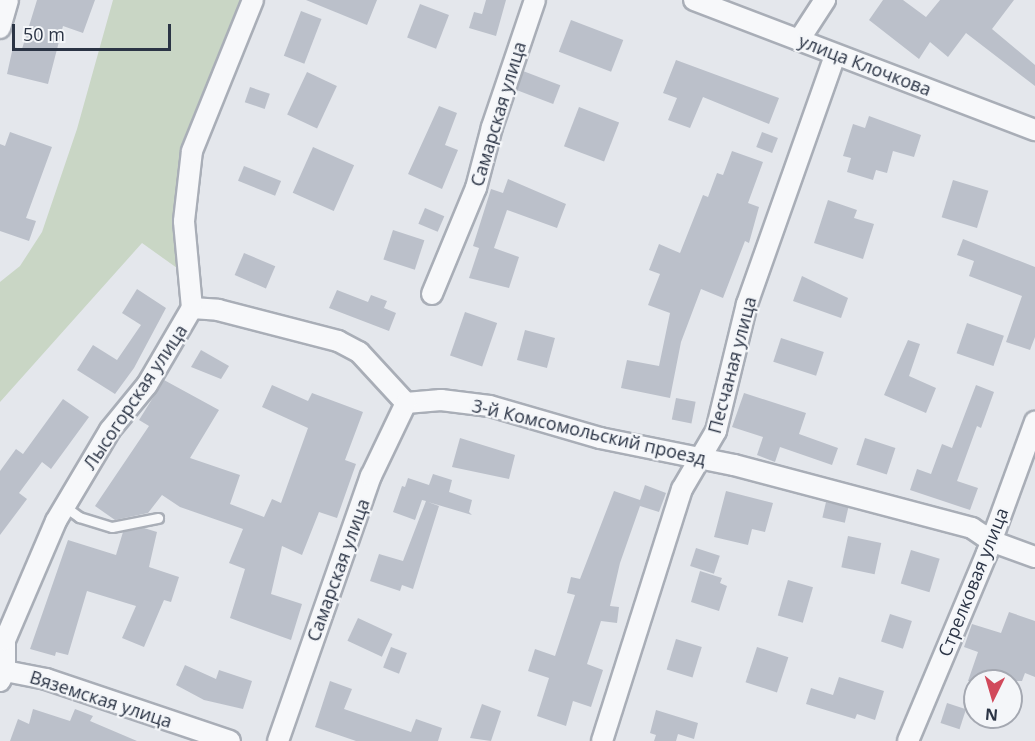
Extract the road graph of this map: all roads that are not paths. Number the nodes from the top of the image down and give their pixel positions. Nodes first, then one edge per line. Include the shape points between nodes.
1 (8, 0) edge
2 (254, 0) edge
3 (535, 0) edge
4 (694, 0) edge
5 (825, 0) edge
6 (0, 28) edge
7 (799, 40) junction
8 (835, 55) junction
9 (1035, 130) edge
10 (432, 294) dead end
11 (192, 308) junction
12 (406, 403) junction
13 (1035, 422) edge
14 (701, 459) junction
15 (64, 506) junction
16 (158, 518) dead end
17 (991, 542) junction
18 (1035, 557) edge
19 (2, 664) edge
20 (230, 741) edge
21 (278, 741) edge
22 (602, 741) edge
23 (908, 741) edge

1 - 6 street
2 - 11 street, Лысогорская улица via 192,151 184,221
3 - 10 street, Самарская улица via 476,188
4 - 7 street, улица Клочкова
5 - 7 street
7 - 8 street, улица Клочкова
8 - 9 street, улица Клочкова
8 - 14 street, Песчаная улица via 747,304 716,431
11 - 12 street via 219,310 338,341 359,352
11 - 15 street, Лысогорская улица via 147,384 110,430
12 - 14 street, 3-й Комсомольский проезд via 441,400 490,406 600,438
12 - 21 street, Самарская улица via 371,476
13 - 17 street, Стрелковая улица
14 - 17 street, 3-й Комсомольский проезд via 972,528
14 - 22 street, Песчаная улица via 682,489
15 - 16 lane via 80,517 112,527
15 - 19 street, Лысогорская улица via 5,640
17 - 18 street, 3-й Комсомольский проезд
17 - 23 street, Стрелковая улица
19 - 20 street, Вяземская улица

